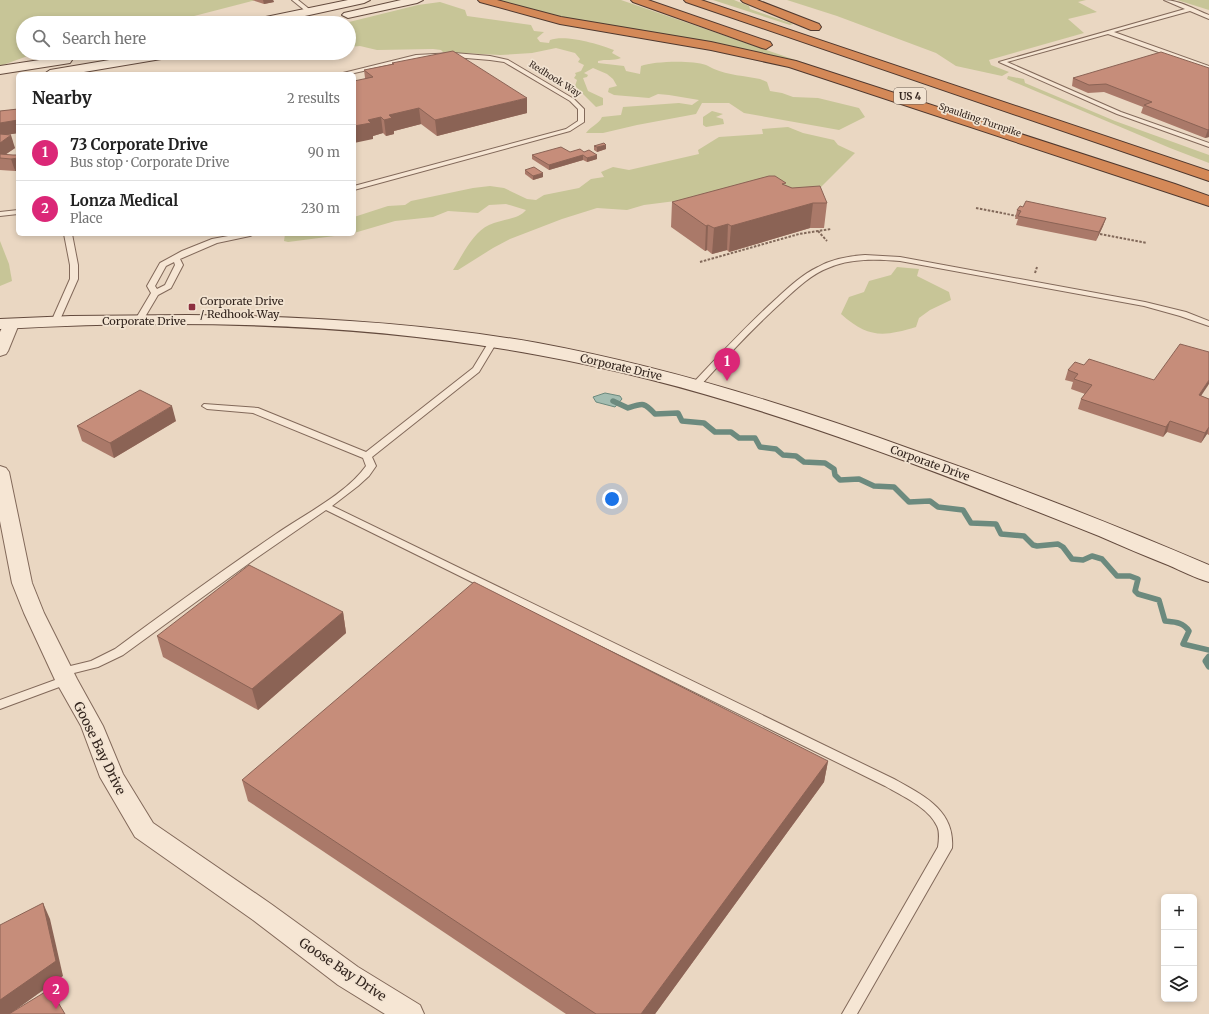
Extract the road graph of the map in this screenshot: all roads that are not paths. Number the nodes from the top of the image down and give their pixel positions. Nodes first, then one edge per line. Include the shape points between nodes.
1 (295, 0) edge
2 (364, 0) edge
3 (417, 0) edge
4 (484, 0) edge
5 (637, 0) edge
6 (690, 0) edge
7 (747, 0) edge
8 (1167, 0) edge
9 (1191, 9) junction
10 (309, 16) edge
11 (313, 16) edge
12 (316, 16) edge
13 (1209, 16) edge
14 (829, 32) dead end
15 (1108, 32) junction
16 (63, 60) edge
17 (132, 60) edge
18 (919, 65) dead end
19 (1209, 68) edge
20 (0, 70) edge
21 (62, 72) edge
22 (351, 72) edge
23 (16, 79) edge
24 (0, 81) edge
25 (1209, 144) edge
26 (1148, 155) junction
27 (1209, 176) edge
28 (356, 187) edge
29 (1184, 192) junction
30 (1209, 201) edge
31 (16, 212) edge
32 (0, 214) edge
33 (68, 236) edge
34 (240, 236) edge
35 (176, 259) junction
36 (155, 293) junction
37 (139, 320) junction
38 (55, 322) junction
39 (6, 324) edge
40 (1209, 324) edge
41 (493, 342) junction
42 (0, 351) edge
43 (696, 385) junction
44 (207, 406) dead end
45 (367, 456) junction
46 (0, 472) edge
47 (325, 506) junction
48 (1209, 574) edge
49 (64, 676) junction
50 (0, 705) edge
51 (410, 1014) edge
52 (849, 1014) edge

1 - 10 lane
2 - 11 street
3 - 12 street
4 - 29 highway via 560,20 711,46 785,62
5 - 29 highway, Spaulding Turnpike / US 4
6 - 26 highway, Spaulding Turnpike / US 4
7 - 14 highway
8 - 9 lane
9 - 13 lane
9 - 15 lane
15 - 19 lane
15 - 25 lane via 1002,62 1120,113
16 - 20 street
17 - 21 street
18 - 26 highway via 1109,135
22 - 28 lane, Redhook Way via 416,57 490,58 506,61 572,100 584,114 581,122 568,130
23 - 24 street
26 - 27 highway, Spaulding Turnpike / US 4
29 - 30 highway, Spaulding Turnpike / US 4
31 - 32 lane
33 - 38 lane via 74,279
34 - 35 lane via 215,241
35 - 36 lane via 179,265 168,286
35 - 36 lane via 163,265 151,286
36 - 37 lane
37 - 38 street, Corporate Drive
37 - 41 street, Corporate Drive via 324,325 397,330
38 - 39 street, Corporate Drive
39 - 42 street
40 - 43 lane via 1145,304 900,259 864,257 832,263 810,274 758,319
41 - 43 street, Corporate Drive via 599,362
41 - 45 lane via 476,370
43 - 48 street, Corporate Drive via 776,409 923,460 1082,520
44 - 45 lane via 255,410
45 - 47 lane via 371,466 367,473
46 - 49 street, Goose Bay Drive via 22,583
47 - 49 lane via 119,652
47 - 52 lane via 855,766 917,799 935,813 942,821 945,831 945,848
49 - 50 lane
49 - 51 street, Goose Bay Drive via 92,726 112,777 144,830 348,976

